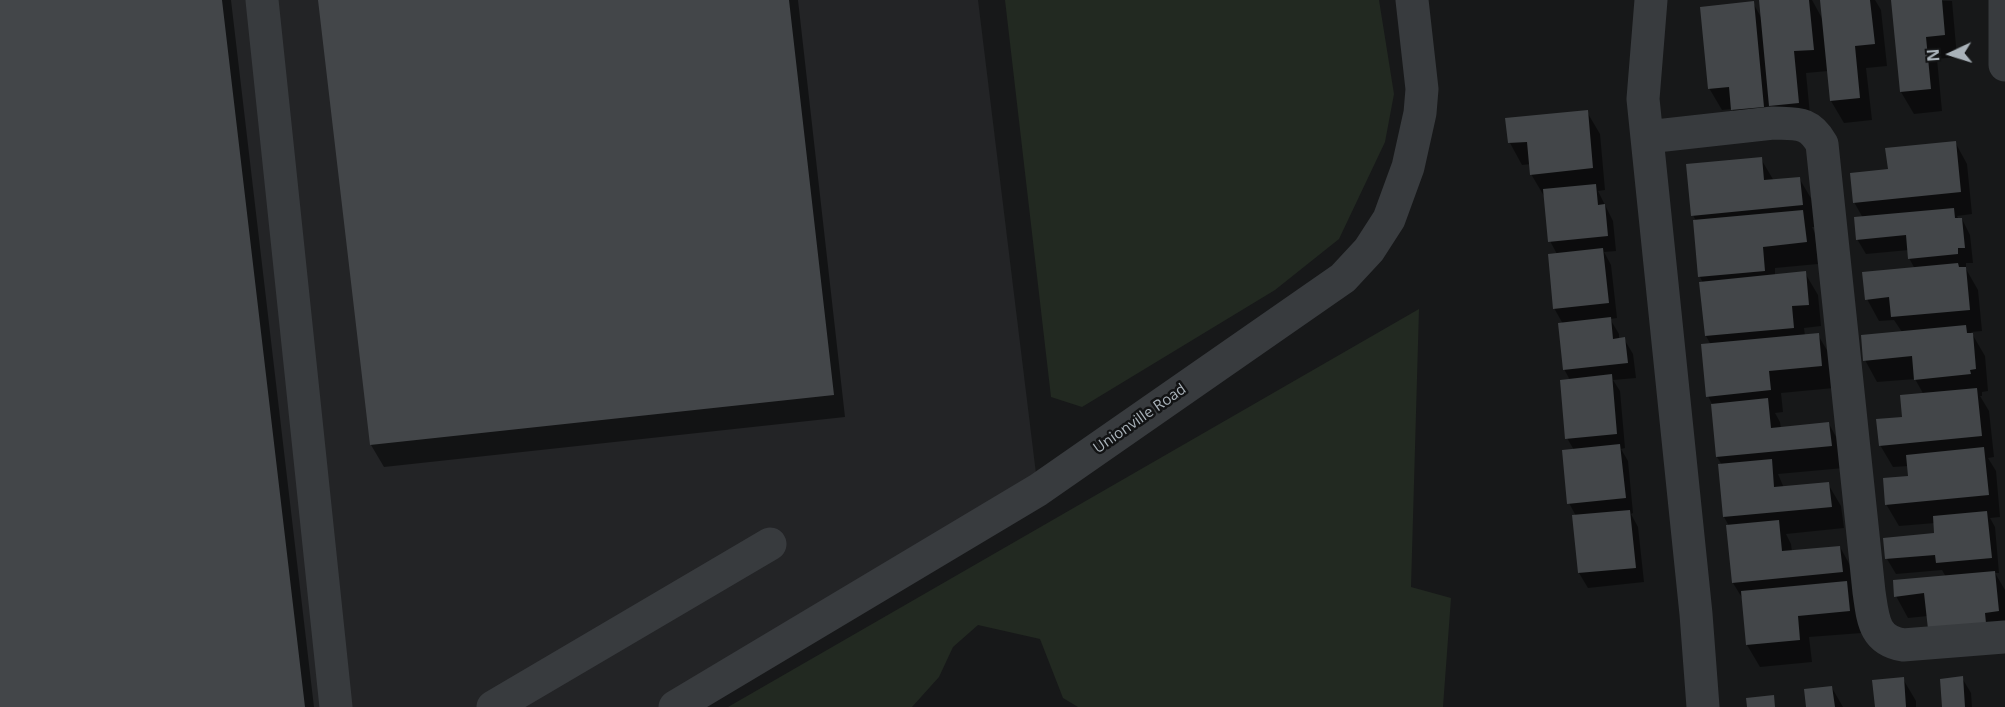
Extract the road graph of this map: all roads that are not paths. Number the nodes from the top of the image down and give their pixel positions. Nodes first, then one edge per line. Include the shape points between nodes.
1 (262, 0) edge
2 (1412, 0) edge
3 (1651, 0) edge
4 (2005, 0) edge
5 (2005, 65) edge
6 (1647, 137) junction
7 (770, 544) dead end
8 (2005, 637) edge
9 (336, 707) edge
10 (493, 707) edge
11 (675, 707) edge
12 (1703, 707) edge

1 - 9 street
2 - 11 street, Unionville Road via 1422,89 1408,167 1389,219 1369,250 1343,278 1038,490
3 - 6 street via 1643,99
4 - 5 street
6 - 8 street via 1773,123 1807,127 1815,132 1822,144 1874,621 1879,633 1891,643 1903,645
6 - 12 street
7 - 10 street

